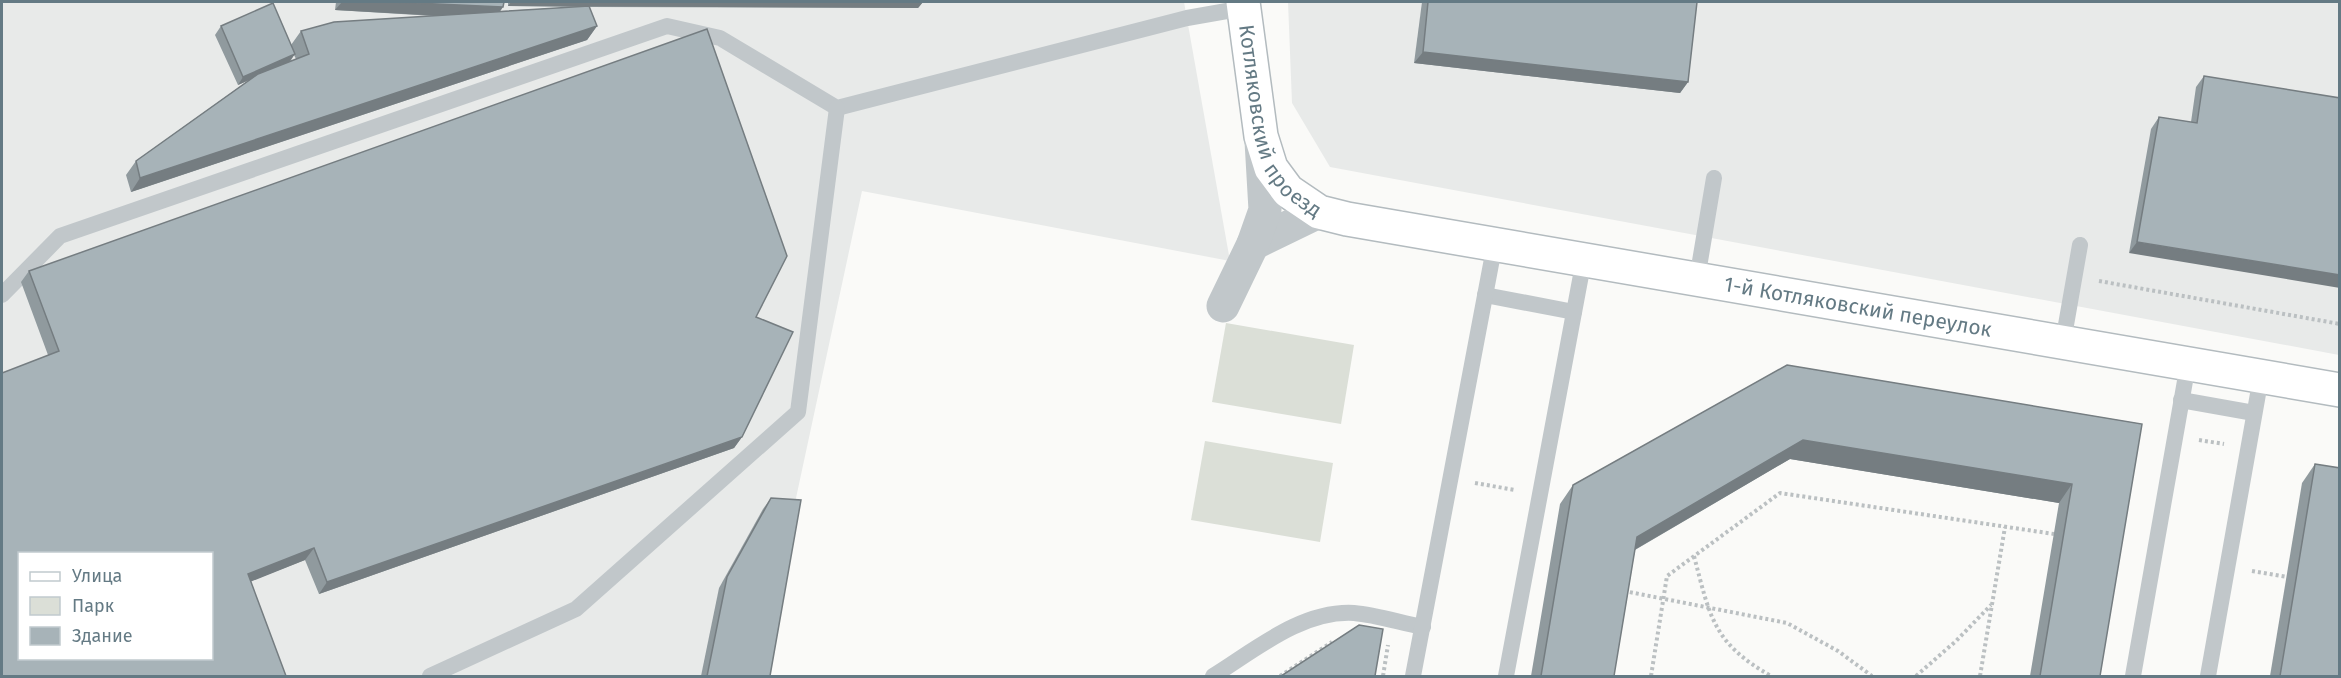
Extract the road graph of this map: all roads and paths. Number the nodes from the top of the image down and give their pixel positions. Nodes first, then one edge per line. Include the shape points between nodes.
1 (1244, 5) edge
2 (837, 108) junction
3 (1261, 136) junction
4 (1714, 177) dead end
5 (1319, 212) junction
6 (1377, 223) joint
7 (1253, 243) junction
8 (1495, 243) junction
9 (2080, 245) dead end
10 (1584, 259) junction
11 (2075, 276) junction
12 (1697, 279) junction
13 (2, 295) edge
14 (1485, 295) junction
15 (1223, 306) dead end
16 (1574, 312) junction
17 (2340, 324) edge
18 (2063, 342) junction
19 (2188, 364) junction
20 (2261, 377) junction
21 (2340, 390) edge
22 (2181, 400) junction
23 (2254, 413) junction
24 (2175, 436) junction
25 (2248, 448) junction
26 (1451, 479) junction
27 (1540, 495) junction
28 (2005, 527) junction
29 (2054, 534) dead end
30 (1694, 556) junction
31 (2228, 567) junction
32 (2287, 577) dead end
33 (1618, 590) edge
34 (1663, 597) junction
35 (1992, 603) junction
36 (1707, 607) junction
37 (1423, 627) junction
38 (1342, 635) edge
39 (1377, 641) edge
40 (430, 676) edge
41 (1213, 676) edge
42 (1280, 676) edge
43 (1383, 676) edge
44 (1413, 676) edge
45 (1506, 676) edge
46 (1651, 676) edge
47 (1771, 676) edge
48 (1872, 676) edge
49 (1916, 676) edge
50 (1980, 676) edge
51 (2133, 676) edge
52 (2208, 676) edge

1 - 2 lane
1 - 3 street, Котляковский проезд
2 - 13 lane via 720,38 667,26 60,236
2 - 40 lane via 798,412 576,609
3 - 5 street, Котляковский проезд via 1271,168 1288,191
3 - 7 street via 1265,210
4 - 12 lane
5 - 6 street, Котляковский проезд
5 - 7 street
6 - 8 street, 1-й Котляковский переулок
7 - 15 street
8 - 10 street, 1-й Котляковский переулок
8 - 14 lane
9 - 11 lane
10 - 12 street, 1-й Котляковский переулок
10 - 16 lane
11 - 17 path
11 - 18 lane
12 - 18 street, 1-й Котляковский переулок
14 - 16 lane
14 - 26 lane
16 - 27 lane
18 - 19 street, 1-й Котляковский переулок
19 - 20 street, 1-й Котляковский переулок
19 - 22 lane
20 - 21 street, 1-й Котляковский переулок
20 - 23 lane
22 - 23 lane
22 - 24 lane
23 - 25 lane
24 - 25 path
24 - 51 lane
25 - 31 lane
26 - 27 path
26 - 37 lane
27 - 45 lane
28 - 29 path
28 - 30 path via 1780,493
28 - 35 path
30 - 34 path via 1667,576
30 - 36 path
31 - 32 path
31 - 52 lane
33 - 34 path
34 - 36 path
34 - 46 path
35 - 49 path
35 - 50 path
36 - 47 path via 1722,638
36 - 48 path via 1787,623 1838,651
37 - 41 lane via 1354,613 1320,616 1276,636
37 - 44 lane
38 - 42 path
39 - 43 path via 1389,643

